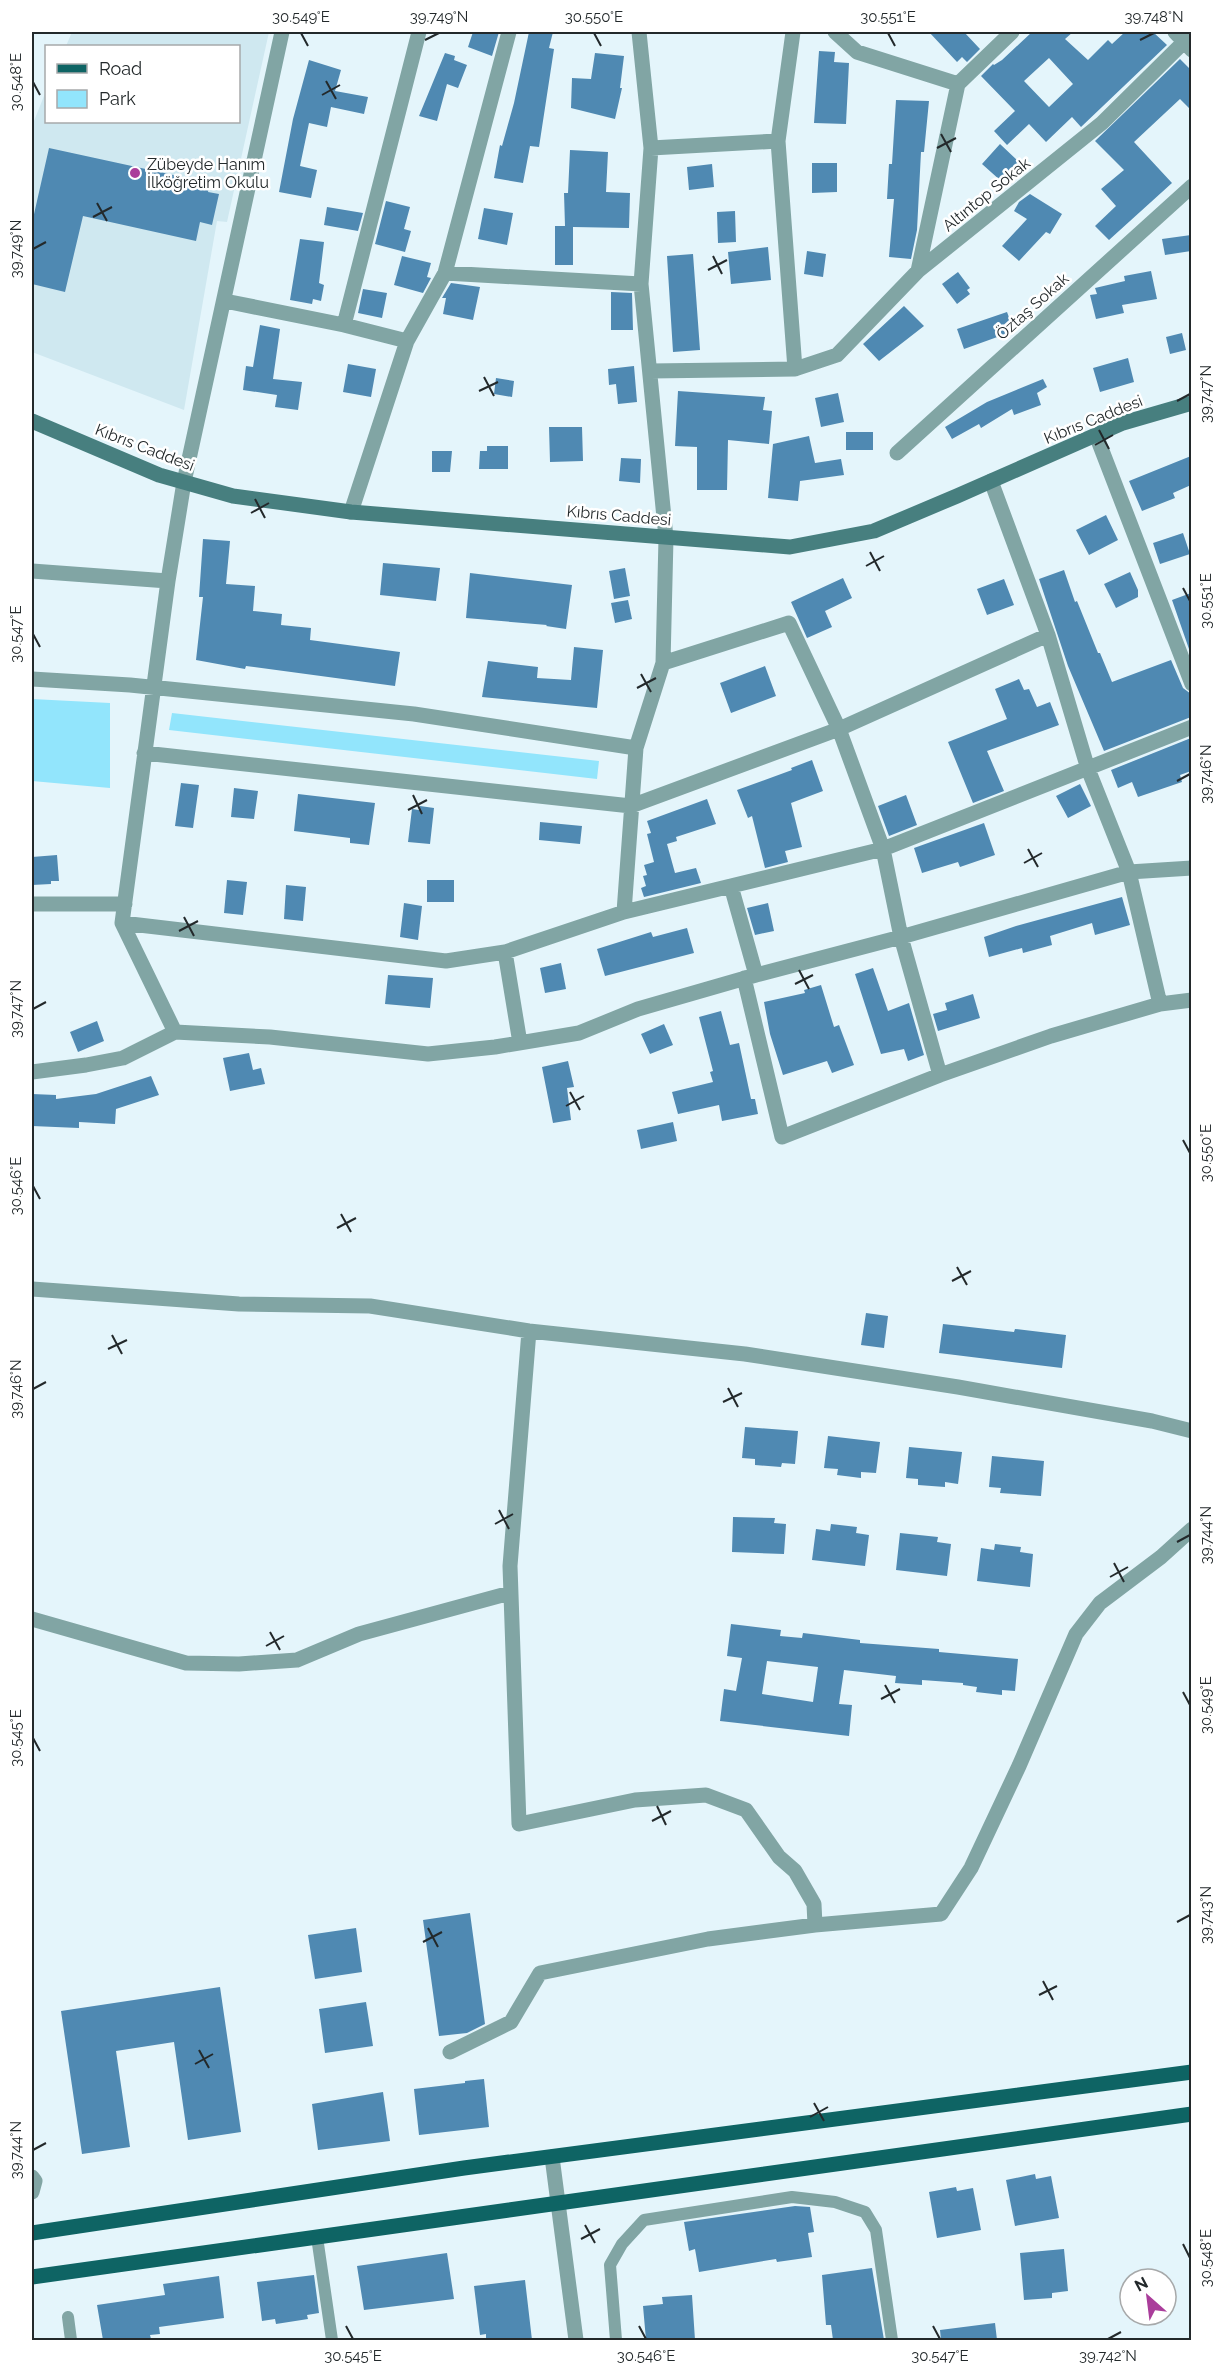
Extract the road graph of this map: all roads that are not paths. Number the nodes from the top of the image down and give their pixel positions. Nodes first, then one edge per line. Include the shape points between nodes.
1 (282, 32) edge
2 (419, 32) edge
3 (509, 32) edge
4 (639, 32) edge
5 (793, 32) edge
6 (834, 32) edge
7 (1012, 32) edge
8 (1185, 39) edge
9 (958, 84) junction
10 (778, 141) junction
11 (651, 148) junction
12 (1191, 186) edge
13 (918, 272) junction
14 (445, 273) junction
15 (641, 284) junction
16 (225, 301) junction
17 (344, 325) junction
18 (407, 341) junction
19 (795, 369) junction
20 (650, 371) junction
21 (1191, 403) edge
22 (32, 421) edge
23 (1096, 435) junction
24 (897, 453) dead end
25 (991, 481) junction
26 (184, 482) junction
27 (351, 512) junction
28 (666, 538) junction
29 (32, 571) edge
30 (168, 581) junction
31 (1048, 635) junction
32 (663, 663) junction
33 (32, 679) edge
34 (1191, 684) edge
35 (154, 688) junction
36 (1191, 727) edge
37 (839, 729) junction
38 (636, 748) junction
39 (144, 753) junction
40 (1088, 770) junction
41 (631, 806) junction
42 (883, 849) junction
43 (1191, 868) edge
44 (1129, 872) junction
45 (731, 886) junction
46 (32, 903) edge
47 (125, 904) junction
48 (624, 912) junction
49 (122, 923) junction
50 (901, 937) junction
51 (505, 952) junction
52 (750, 977) junction
53 (1191, 1000) edge
54 (1160, 1004) junction
55 (175, 1032) junction
56 (520, 1043) junction
57 (32, 1072) edge
58 (940, 1075) junction
59 (32, 1289) edge
60 (529, 1331) junction
61 (1191, 1431) edge
62 (1191, 1529) edge
63 (510, 1593) junction
64 (32, 1619) edge
65 (815, 1925) junction
66 (450, 2052) dead end
67 (1191, 2072) edge
68 (1191, 2114) edge
69 (552, 2157) junction
70 (32, 2177) edge
71 (32, 2192) edge
72 (557, 2204) junction
73 (32, 2233) edge
74 (317, 2238) junction
75 (32, 2277) edge
76 (68, 2317) dead end
77 (71, 2340) edge
78 (332, 2340) edge
79 (576, 2340) edge
80 (616, 2340) edge
81 (892, 2340) edge

1 - 16 street
2 - 17 street
3 - 14 street
4 - 11 street
5 - 10 street
6 - 9 street via 857,52
7 - 9 street
8 - 13 street, Altıntop Sokak via 1102,123
9 - 13 street
10 - 11 street
10 - 19 street
11 - 15 street
12 - 24 street, Öztaş Sokak
13 - 19 street, Altıntop Sokak via 837,355
14 - 15 street
14 - 18 street
15 - 20 street
16 - 17 street
16 - 26 street
17 - 18 street
18 - 27 street
19 - 20 street, Altıntop Sokak
20 - 28 street
21 - 23 main road, Kıbrıs Caddesi
22 - 26 main road, Kıbrıs Caddesi via 159,476
23 - 25 main road, Kıbrıs Caddesi
23 - 34 street
25 - 28 main road, Kıbrıs Caddesi via 874,531 790,547
25 - 31 street
26 - 27 main road, Kıbrıs Caddesi via 233,496
26 - 30 street
27 - 28 main road, Kıbrıs Caddesi
28 - 32 street
29 - 30 street
30 - 35 street
31 - 37 street
31 - 40 street
32 - 37 street via 789,623
32 - 38 street
33 - 35 street
35 - 38 street via 414,714
35 - 39 street
36 - 40 street
37 - 41 street
37 - 42 street
38 - 41 street
39 - 41 street
39 - 47 street
40 - 42 street
40 - 44 street
41 - 48 street
42 - 45 street
42 - 50 street
43 - 44 street
44 - 50 street
44 - 54 street
45 - 48 street
45 - 52 street
46 - 47 street
47 - 49 street
48 - 51 street
49 - 51 street via 446,961
49 - 55 street
50 - 52 street
50 - 58 street
51 - 56 street
52 - 56 street via 638,1009 579,1033
52 - 58 street via 782,1137
53 - 54 street
54 - 58 street via 1051,1036
55 - 56 street via 282,1038 428,1054
55 - 57 street via 123,1058
59 - 60 street via 239,1304 369,1306
60 - 61 street via 745,1354 969,1389
60 - 63 street
62 - 65 street via 1100,1604 1076,1634 971,1868 941,1914
63 - 64 street via 359,1634 297,1660 239,1664 186,1663
63 - 65 street via 519,1824 635,1800 706,1795 746,1810 778,1857 795,1871 814,1904
65 - 66 street via 708,1939 540,1973 511,2022
67 - 69 main road
68 - 72 main road
69 - 72 street
69 - 73 main road
70 - 71 street
72 - 74 main road
72 - 79 street
74 - 75 main road
74 - 78 lane
76 - 77 lane
80 - 81 lane via 610,2265 622,2244 644,2220 792,2197 835,2202 864,2212 876,2230

